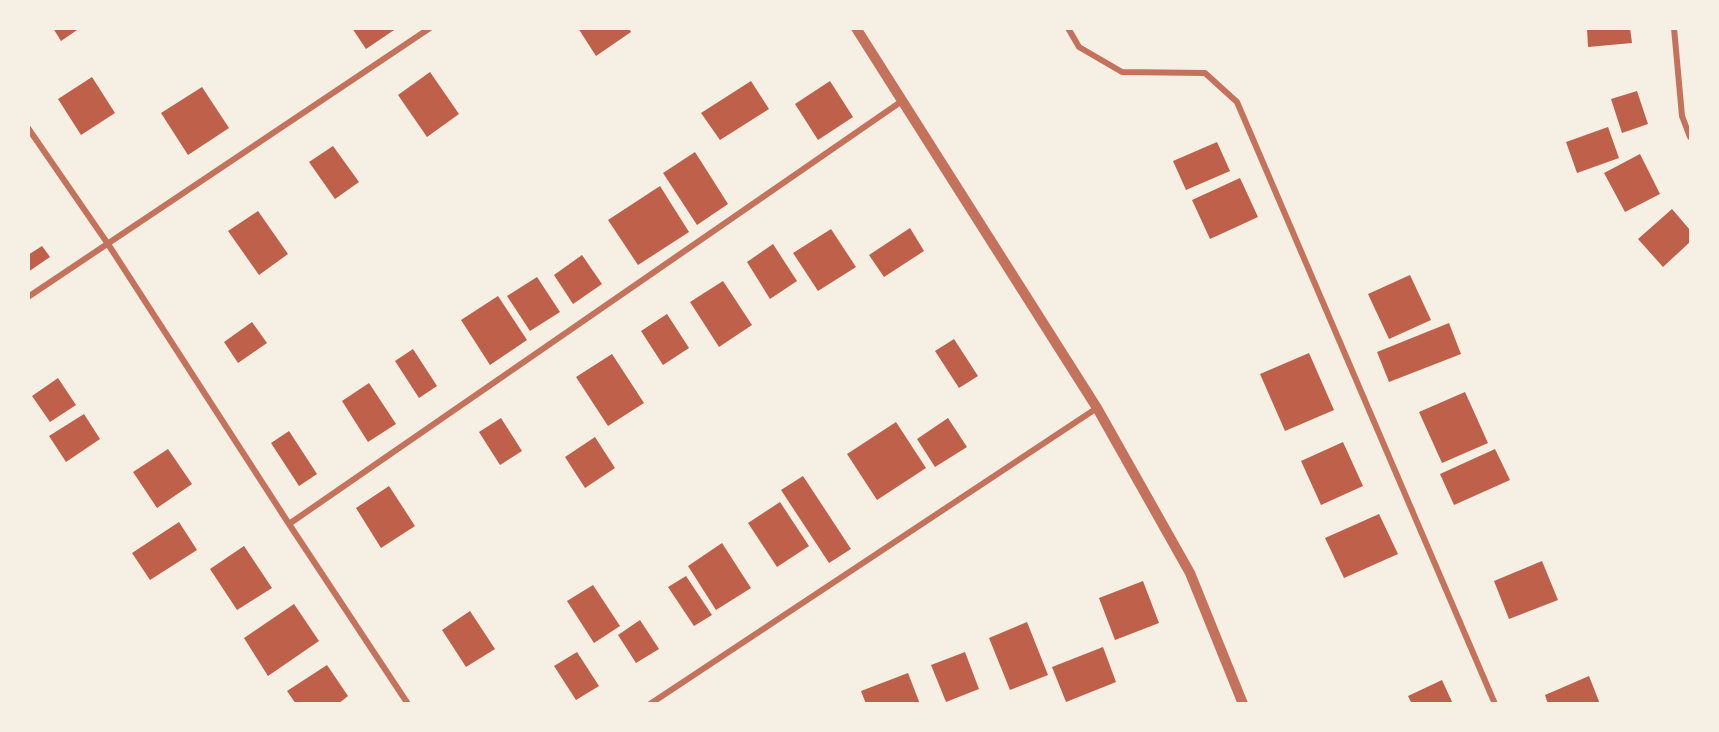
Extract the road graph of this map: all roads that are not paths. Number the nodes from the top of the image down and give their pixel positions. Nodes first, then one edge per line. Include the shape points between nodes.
1 (430, 28) edge
2 (856, 28) edge
3 (1068, 28) edge
4 (1674, 28) edge
5 (902, 101) junction
6 (28, 128) edge
7 (1690, 137) edge
8 (108, 244) junction
9 (28, 297) edge
10 (1097, 408) junction
11 (289, 524) junction
12 (408, 704) edge
13 (650, 704) edge
14 (1243, 704) edge
15 (1495, 704) edge

1 - 8 street
2 - 5 street
3 - 15 street via 1080,47 1122,72 1205,73 1238,102
4 - 7 street via 1682,116
5 - 10 street
5 - 11 street
6 - 8 street
8 - 9 street
8 - 11 street
10 - 13 street
10 - 14 street via 1191,573
11 - 12 street

